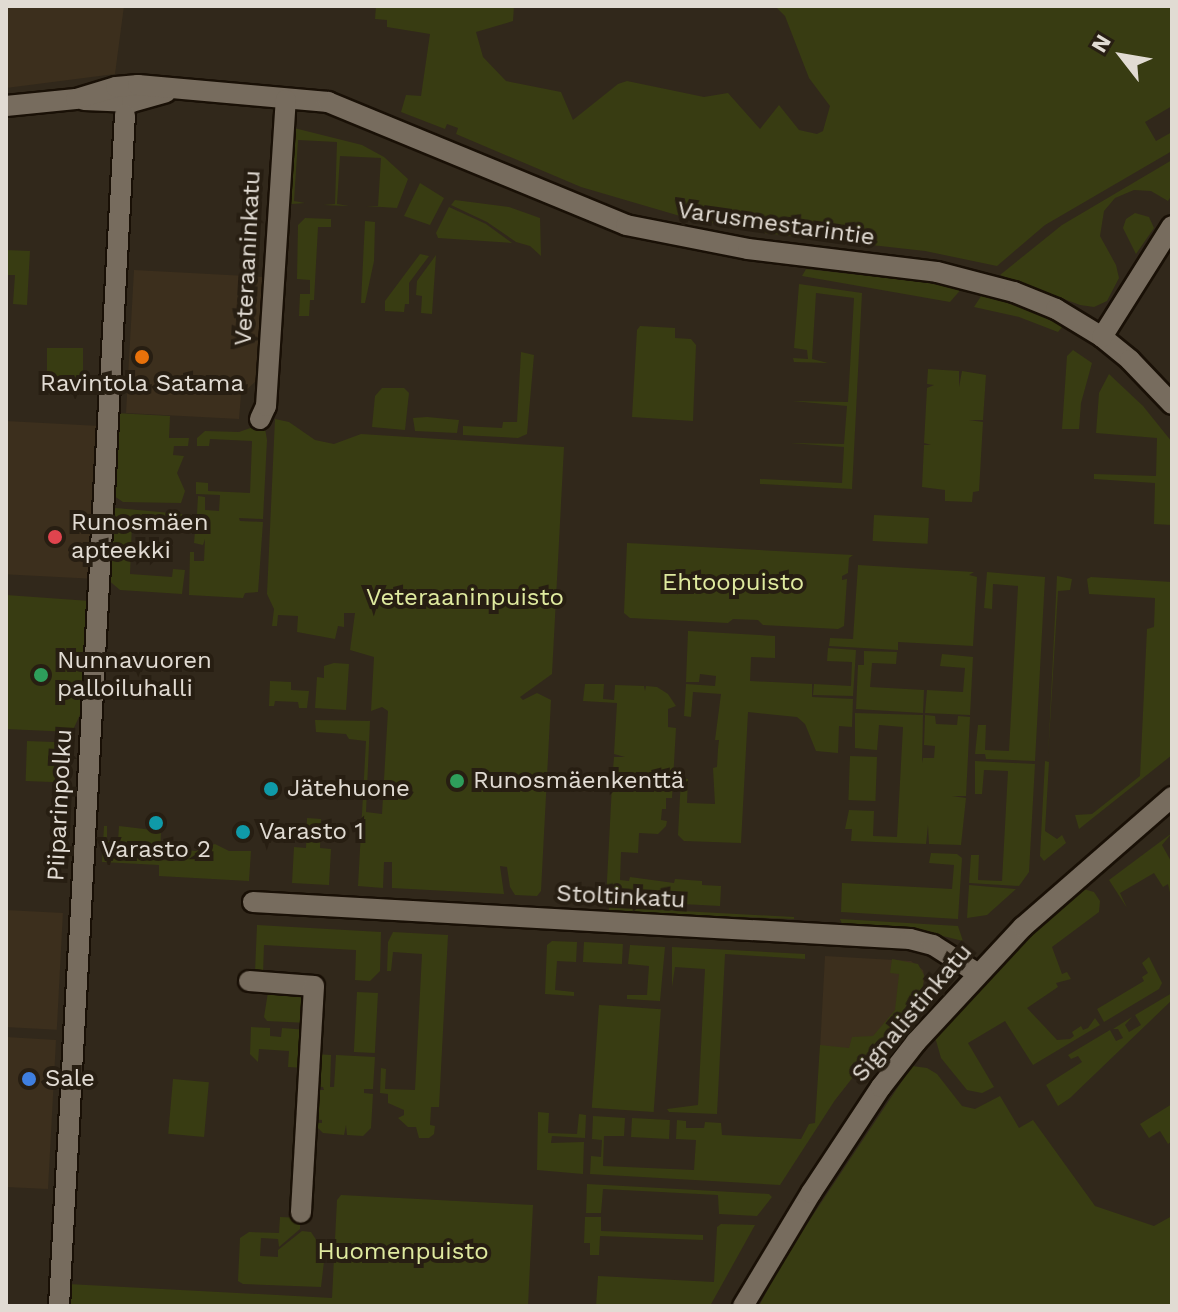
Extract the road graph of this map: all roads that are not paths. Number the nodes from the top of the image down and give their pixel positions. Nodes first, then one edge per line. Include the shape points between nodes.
1 (286, 100) junction
2 (6, 106) edge
3 (125, 115) dead end
4 (1172, 226) edge
5 (1102, 337) junction
6 (1172, 404) edge
7 (260, 419) dead end
8 (1172, 797) edge
9 (253, 902) dead end
10 (977, 973) junction
11 (249, 981) dead end
12 (301, 1213) dead end
13 (59, 1306) edge
14 (743, 1306) edge

1 - 2 street, Varusmestarintie via 211,90 171,91 132,102 76,99
1 - 5 street, Varusmestarintie via 322,114 353,115 626,225 748,249 967,278 1039,301
1 - 7 street, Veteraaninkatu via 266,406
3 - 13 street, Piiparinpolku
4 - 5 street
5 - 6 street, Varusmestarintie
8 - 10 street, Signalistinkatu
9 - 10 street, Stoltinkatu via 910,939 933,945
10 - 14 street, Signalistinkatu via 881,1087
11 - 12 street via 314,986

